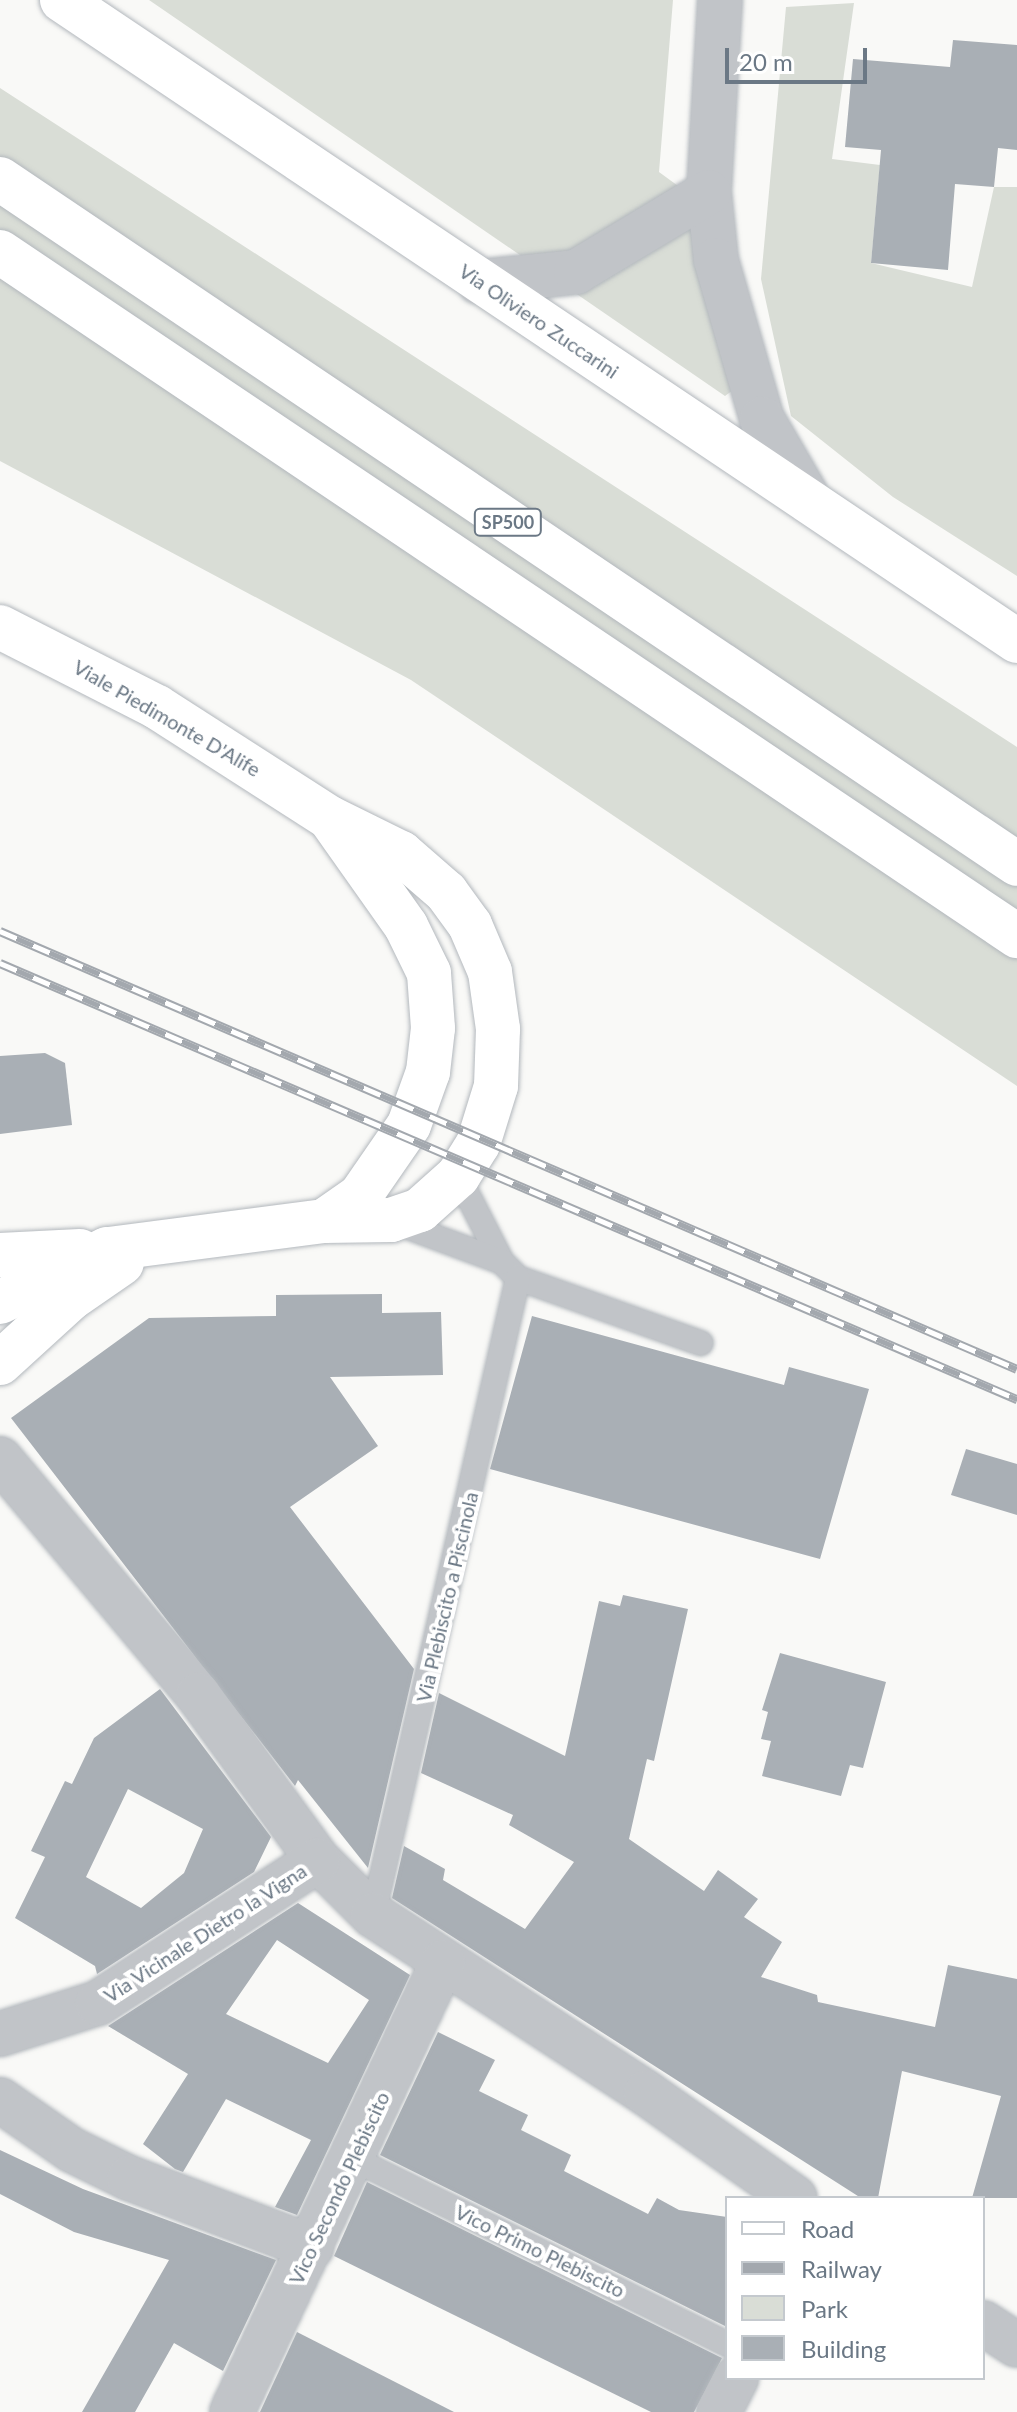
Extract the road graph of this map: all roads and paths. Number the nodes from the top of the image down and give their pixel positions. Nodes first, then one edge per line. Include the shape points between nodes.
1 (62, 0) edge
2 (720, 0) edge
3 (0, 179) edge
4 (709, 192) junction
5 (0, 252) edge
6 (479, 282) junction
7 (809, 500) junction
8 (0, 627) edge
9 (1017, 641) edge
10 (330, 818) junction
11 (1017, 864) edge
12 (1017, 936) edge
13 (458, 1176) junction
14 (391, 1220) junction
15 (324, 1221) junction
16 (150, 1243) junction
17 (107, 1249) junction
18 (0, 1255) edge
19 (510, 1270) junction
20 (0, 1302) edge
21 (701, 1343) dead end
22 (0, 1363) edge
23 (0, 1459) edge
24 (318, 1860) junction
25 (373, 1915) junction
26 (443, 1962) junction
27 (0, 2034) edge
28 (0, 2100) edge
29 (354, 2159) junction
30 (792, 2196) edge
31 (311, 2247) junction
32 (985, 2324) edge
33 (725, 2343) edge
34 (1017, 2345) edge
35 (735, 2380) edge
36 (232, 2412) edge
37 (719, 2412) edge

1 - 6 main road, Via Oliviero Zuccarini
2 - 4 street
3 - 11 main road, SP500
4 - 6 street via 576,272
4 - 7 street via 736,346 762,419
5 - 12 main road, SP500
6 - 7 main road, Via Oliviero Zuccarini
7 - 9 main road, Via Oliviero Zuccarini
8 - 10 main road, Viale Piedimonte D'Alife via 157,707
10 - 13 main road, Viale Piedimonte D'Alife via 401,853 446,892 470,925 490,972 496,1086 478,1144
10 - 15 main road, Viale Piedimonte D'Alife via 406,926 429,973 433,1028 428,1072 409,1125 360,1196
13 - 14 main road, Viale Piedimonte D'Alife via 420,1210
13 - 19 lane
14 - 15 main road, Viale Piedimonte D'Alife
14 - 19 lane
15 - 16 main road, Viale Piedimonte D'Alife
16 - 17 main road, Viale Piedimonte D'Alife
16 - 22 main road, Viale Piedimonte D'Alife via 70,1299
17 - 18 main road
17 - 20 main road, Viale Piedimonte D'Alife
19 - 21 lane
19 - 25 lane, Via Plebiscito a Piscinola
23 - 24 street via 198,1695
24 - 25 street
24 - 27 street, Via Vicinale Dietro la Vigna via 98,2003
25 - 26 street
26 - 29 street, Vico Secondo Plebiscito
26 - 30 street via 646,2093
28 - 31 street via 72,2150 129,2178
29 - 31 street, Vico Secondo Plebiscito
29 - 33 lane, Vico Primo Plebiscito
31 - 36 street, Vico Secondo Plebiscito
32 - 34 street
35 - 37 street

